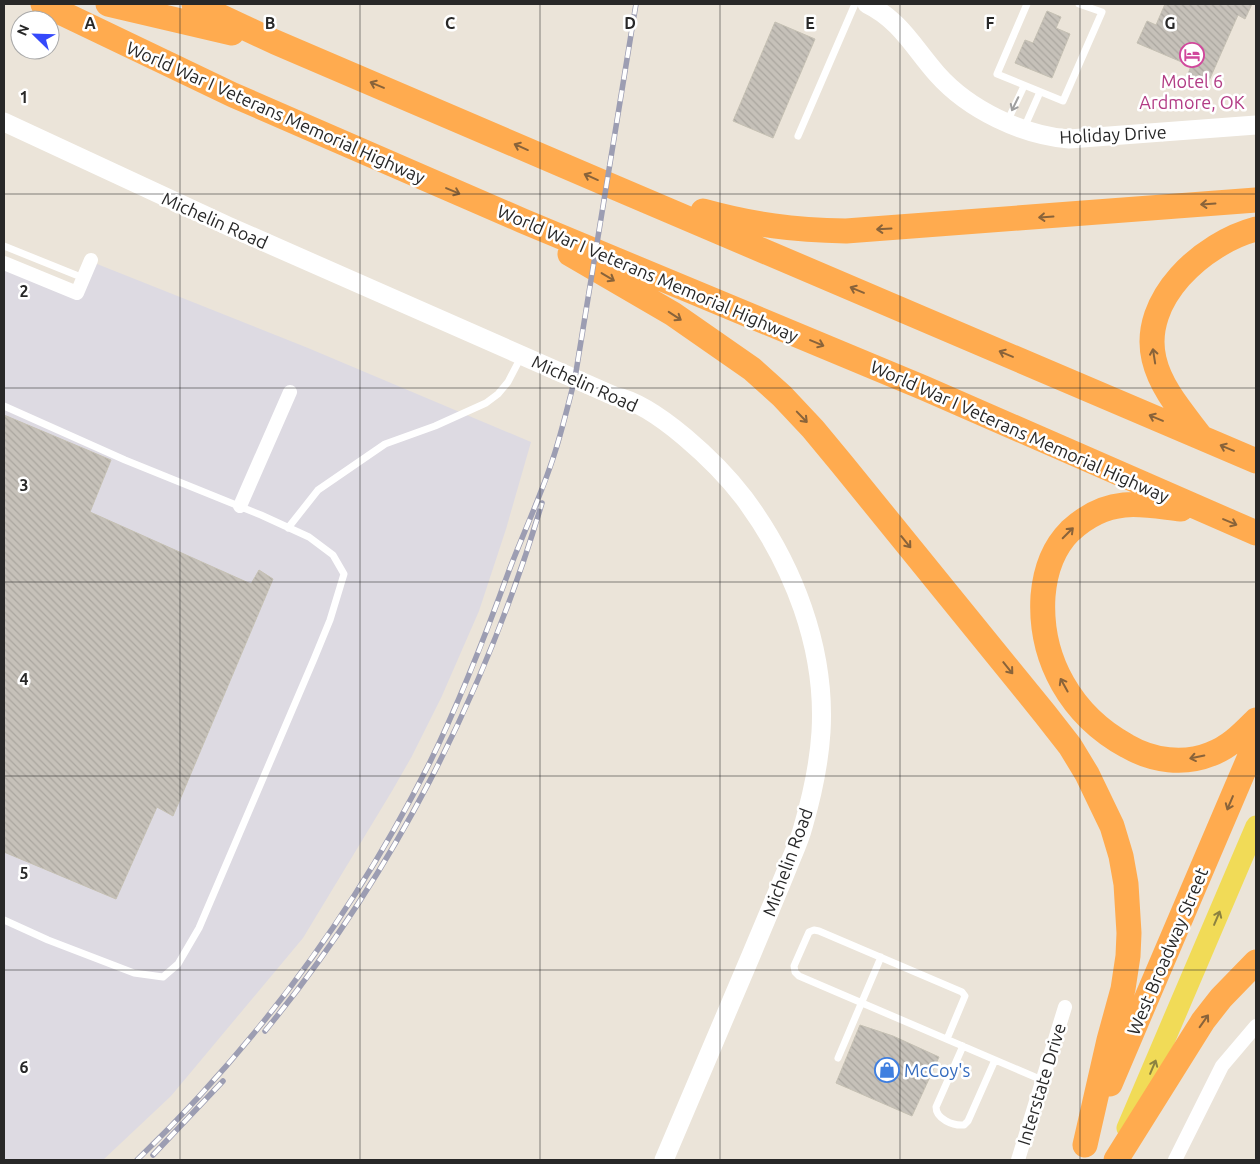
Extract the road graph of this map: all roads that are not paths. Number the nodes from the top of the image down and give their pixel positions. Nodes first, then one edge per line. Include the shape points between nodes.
1 (43, 4) edge
2 (102, 4) edge
3 (108, 4) edge
4 (194, 4) edge
5 (855, 4) edge
6 (868, 4) edge
7 (1027, 4) edge
8 (1079, 4) edge
9 (275, 42) junction
10 (1024, 86) junction
11 (1040, 92) junction
12 (233, 95) junction
13 (4, 122) edge
14 (1006, 122) junction
15 (1256, 126) edge
16 (1024, 129) junction
17 (798, 136) dead end
18 (651, 199) junction
19 (1256, 200) edge
20 (1256, 229) edge
21 (4, 246) edge
22 (91, 260) dead end
23 (4, 263) edge
24 (76, 275) dead end
25 (638, 281) junction
26 (522, 355) junction
27 (290, 392) dead end
28 (4, 406) edge
29 (1201, 437) junction
30 (1256, 461) edge
31 (240, 506) junction
32 (1203, 511) junction
33 (288, 528) junction
34 (1256, 534) edge
35 (1256, 720) edge
36 (1256, 742) edge
37 (1256, 826) edge
38 (4, 920) edge
39 (881, 957) junction
40 (1256, 962) edge
41 (862, 1003) junction
42 (1065, 1007) dead end
43 (1256, 1026) edge
44 (947, 1039) junction
45 (963, 1046) junction
46 (838, 1058) dead end
47 (995, 1060) junction
48 (1042, 1080) junction
49 (1081, 1152) edge
50 (664, 1160) edge
51 (1018, 1160) edge
52 (1114, 1160) edge
53 (1174, 1160) edge

1 - 12 highway, World War I Veterans Memorial Highway
2 - 12 highway
3 - 9 highway
4 - 9 highway
5 - 17 lane
6 - 14 street, Holiday Drive via 907,35 955,92
7 - 10 lane via 997,74
8 - 11 lane via 1102,12 1079,65 1063,101
18 -> 9 highway via 616,188
10 - 11 lane
10 -> 14 lane
11 - 16 lane
12 -> 25 highway, World War I Veterans Memorial Highway via 523,221
13 - 26 street, Michelin Road via 228,226
14 - 16 street, Holiday Drive
15 - 16 street, Holiday Drive via 1069,138 1051,137
19 -> 18 highway via 846,231 763,225
29 -> 18 highway
29 -> 20 highway via 1161,380 1154,358 1156,319 1167,293 1190,266 1233,238
21 - 24 lane
22 - 23 street via 77,293
25 -> 32 highway, World War I Veterans Memorial Highway via 915,384
25 -> 49 highway via 673,314 752,369 813,429 1046,714 1087,774 1112,826 1121,856 1129,933 1124,989
26 - 33 lane via 508,382 486,403 385,444 318,490
26 - 50 street, Michelin Road via 614,396 626,398 664,422 708,457 738,490 777,547 800,600 818,673 819,752 803,829
27 - 31 street
28 - 31 lane via 125,460
30 -> 29 highway
31 - 33 lane
32 -> 34 highway, World War I Veterans Memorial Highway
35 -> 32 highway via 1241,736 1211,754 1177,760 1147,756 1101,730 1084,714 1058,676 1046,640 1042,607 1047,571 1063,538 1081,520 1106,508 1124,504
33 - 38 lane via 333,554 344,574 330,620 203,920 178,964 162,976 134,973
36 -> 49 highway, West Broadway Street
52 -> 37 main road, West Broadway Street
39 - 41 lane
39 - 41 lane via 814,930 809,932 794,966 799,976
39 - 44 lane via 962,992 963,1003
52 -> 40 highway via 1203,1021
41 - 44 lane
41 - 46 lane
42 - 48 street, Interstate Drive
43 - 53 street via 1222,1066
44 - 45 lane
45 - 47 lane
45 - 47 lane via 936,1107 940,1117 958,1126 968,1121
47 - 48 lane
48 - 51 street, Interstate Drive

